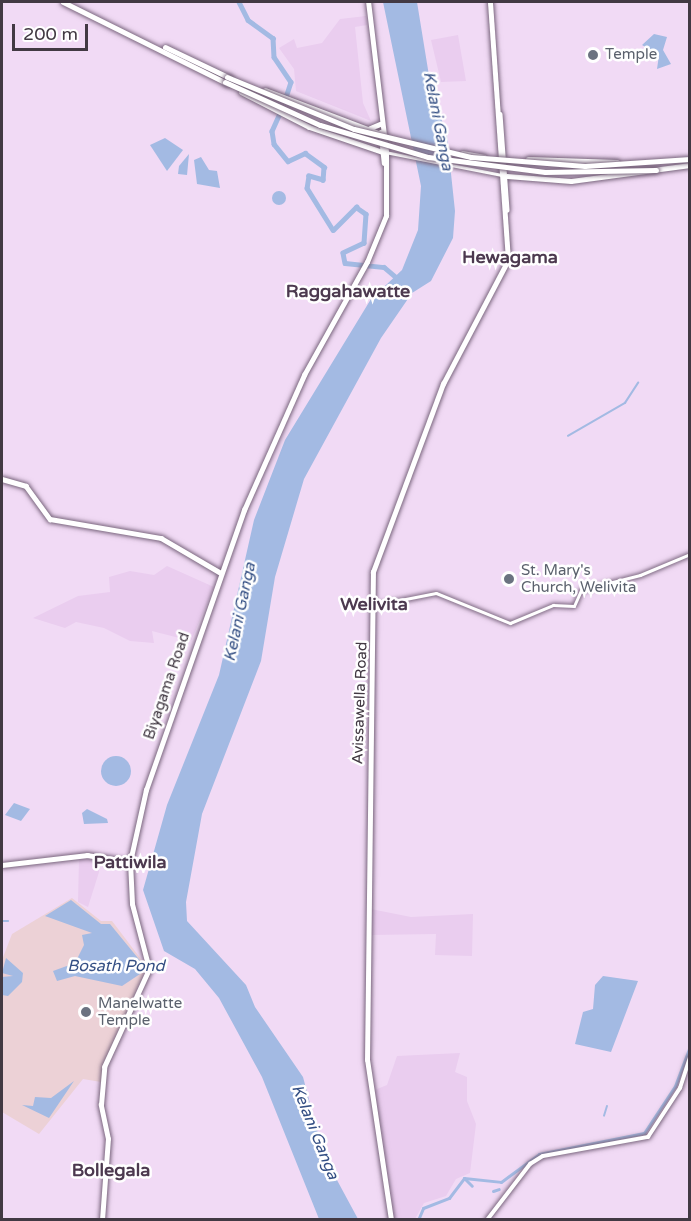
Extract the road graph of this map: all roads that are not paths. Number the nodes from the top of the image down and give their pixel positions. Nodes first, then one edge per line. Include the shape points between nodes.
1 (63, 2) edge
2 (72, 2) edge
3 (368, 2) edge
4 (490, 2) edge
5 (148, 40) junction
6 (226, 79) junction
7 (379, 94) junction
8 (380, 124) junction
9 (369, 128) junction
10 (382, 134) junction
11 (384, 152) junction
12 (503, 158) junction
13 (690, 159) edge
14 (669, 162) junction
15 (690, 165) edge
16 (656, 170) junction
17 (505, 176) junction
18 (2, 479) edge
19 (690, 554) edge
20 (221, 573) junction
21 (375, 605) junction
22 (130, 862) junction
23 (2, 865) edge
24 (690, 1057) edge
25 (102, 1220) edge
26 (391, 1220) edge
27 (487, 1220) edge

1 - 5 highway
2 - 5 highway
3 - 7 main road, Biyagama Road
4 - 12 main road, Avissawella Road
5 - 6 highway
6 - 9 highway, bridge
6 - 11 highway, bridge via 289,118
6 - 14 highway, bridge via 332,121 439,152 546,165
6 - 16 highway, bridge via 332,129 437,159 545,172
7 - 8 main road, Biyagama Road
7 - 10 main road, Biyagama Road
8 - 9 highway
8 - 10 main road, Biyagama Road
9 - 10 highway
10 - 11 main road, Biyagama Road
10 - 12 street, bridge
11 - 17 street, bridge
11 - 20 main road, Biyagama Road via 387,184 383,228 295,395
12 - 14 highway
12 - 17 main road, Avissawella Road
13 - 14 highway, bridge
15 - 16 highway
16 - 17 highway via 571,182
17 - 21 main road, Avissawella Road via 505,270 454,359 423,431 375,564
18 - 20 main road via 26,486 50,519 161,538
19 - 21 street via 640,575 581,590 574,606 553,605 510,623 436,593
20 - 22 main road, Biyagama Road via 161,741
21 - 26 main road, Avissawella Road via 367,1060
22 - 23 main road via 87,855
22 - 25 main road, Biyagama Road via 132,904 149,969 104,1067 101,1105 108,1140
24 - 27 main road via 680,1088 648,1137 543,1156 527,1168

